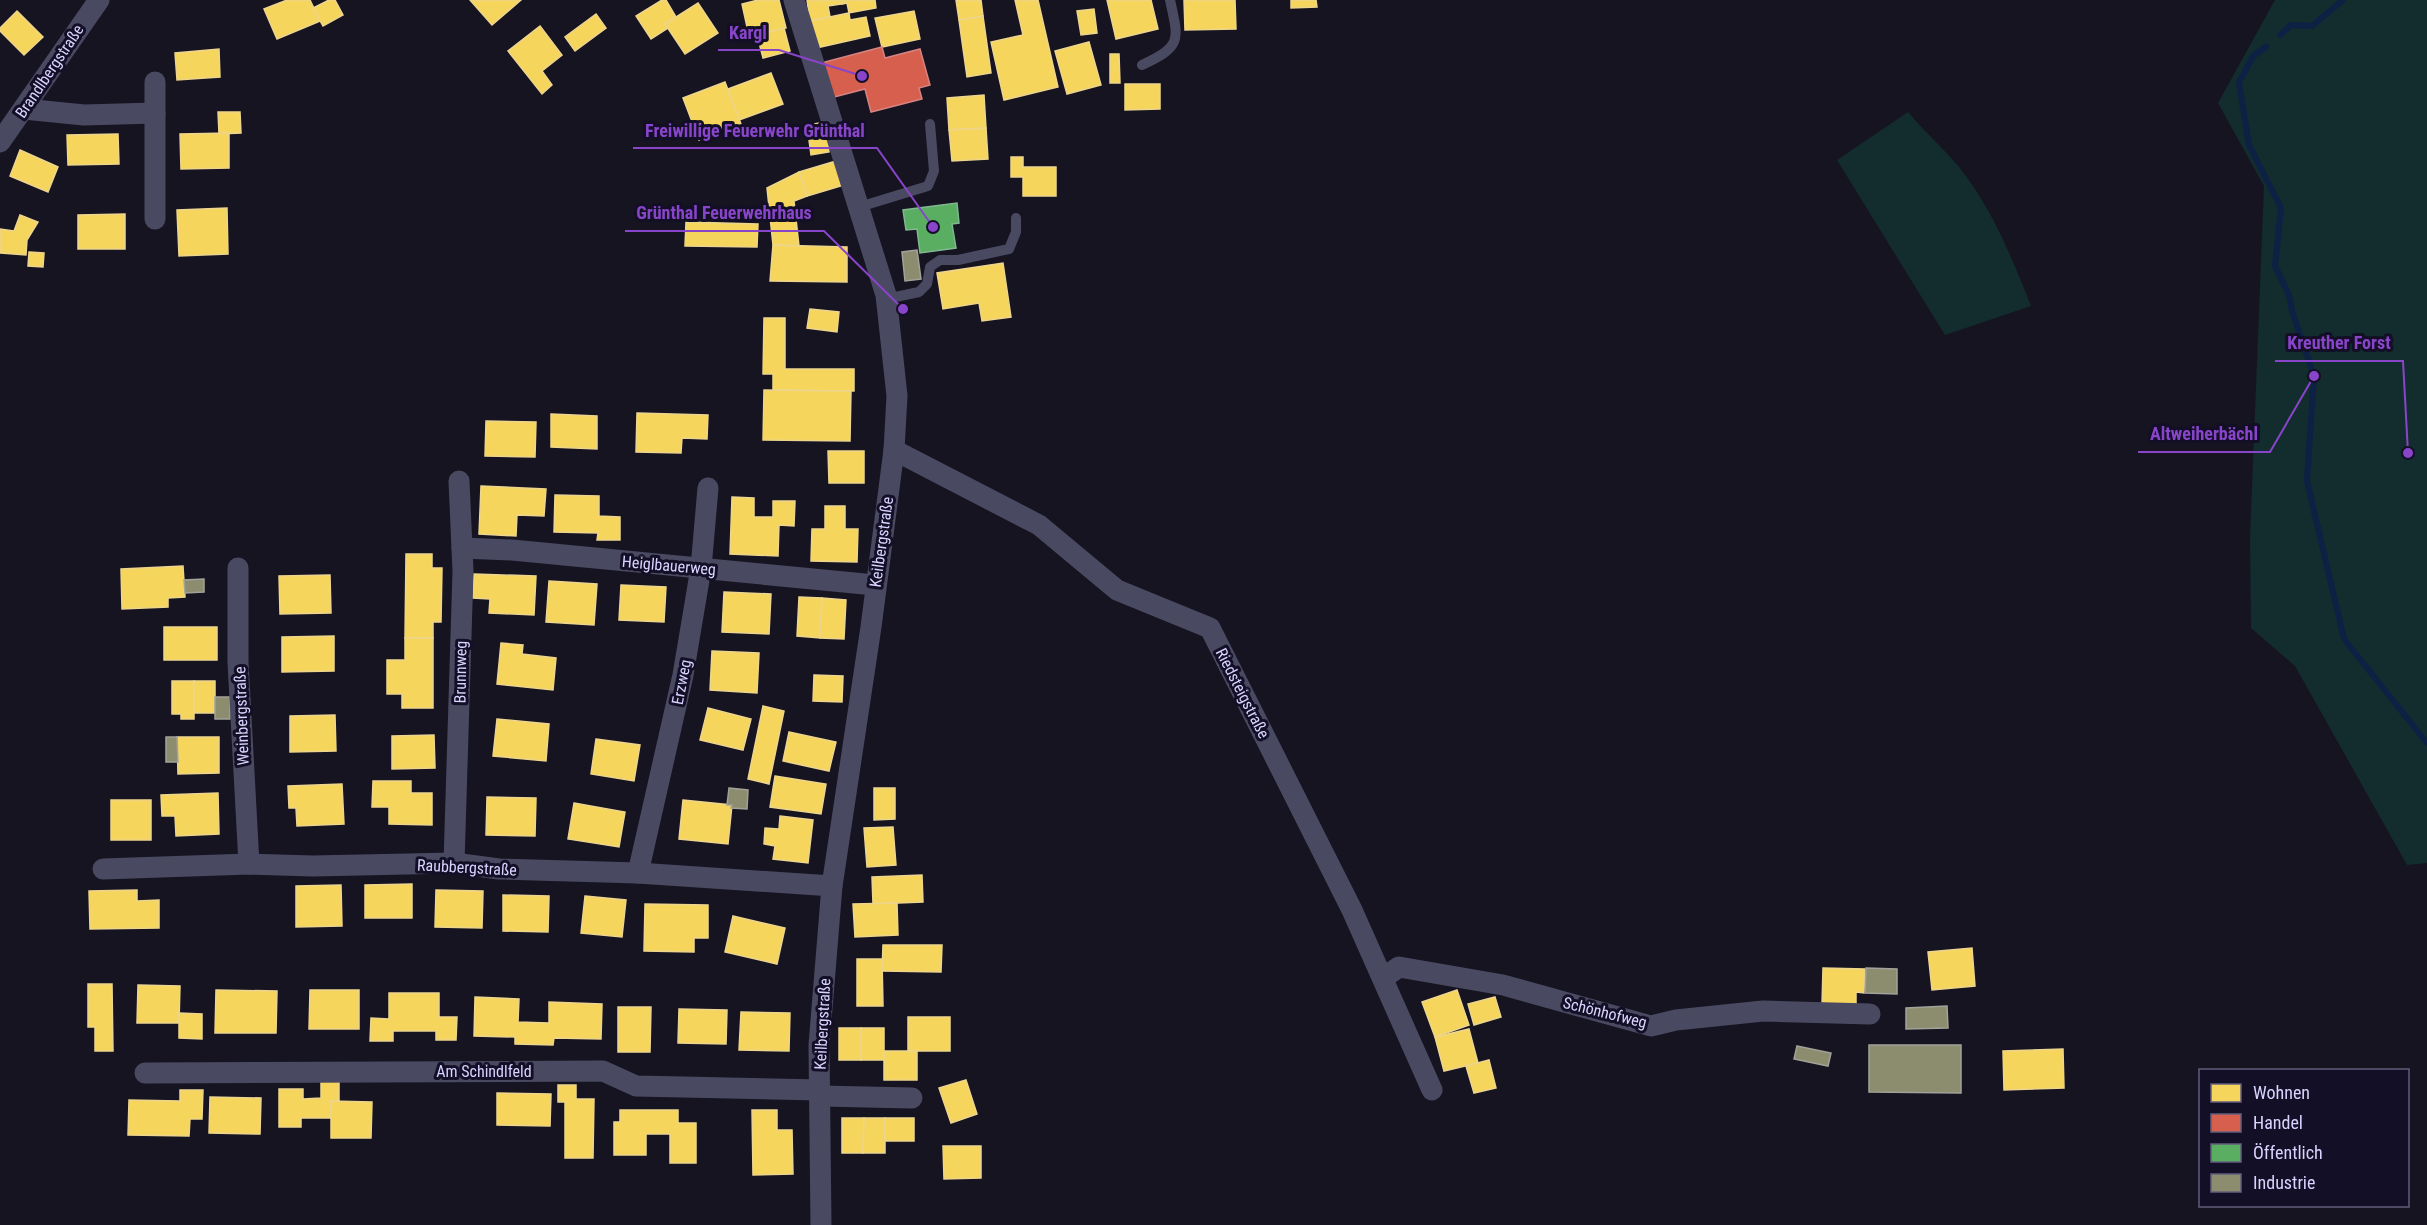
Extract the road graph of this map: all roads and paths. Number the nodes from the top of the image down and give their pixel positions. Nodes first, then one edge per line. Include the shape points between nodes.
1 (99, 0) edge
2 (794, 0) edge
3 (1170, 0) edge
4 (1142, 64) dead end
5 (155, 82) dead end
6 (24, 109) junction
7 (155, 113) junction
8 (930, 124) dead end
9 (0, 142) edge
10 (859, 207) junction
11 (1016, 218) dead end
12 (155, 219) dead end
13 (886, 298) junction
14 (894, 450) junction
15 (459, 481) dead end
16 (708, 488) dead end
17 (462, 548) junction
18 (238, 568) dead end
19 (701, 568) junction
20 (876, 585) junction
21 (249, 864) junction
22 (454, 864) junction
23 (103, 869) dead end
24 (638, 873) junction
25 (832, 886) junction
26 (1383, 978) junction
27 (1870, 1014) dead end
28 (145, 1073) dead end
29 (1432, 1090) dead end
30 (820, 1093) junction
31 (912, 1098) dead end
32 (821, 1225) edge

1 - 6 street, Brandlbergstraße
2 - 10 street, Keilbergstraße
3 - 4 lane via 1175,39 1168,53
5 - 7 street
6 - 7 street via 84,115
6 - 9 street, Brandlbergstraße
7 - 12 street
8 - 10 lane via 934,171 928,186
10 - 13 street, Keilbergstraße
11 - 13 lane via 1016,232 1009,249 940,260 930,267 927,284 919,292
13 - 14 street, Keilbergstraße via 897,396
14 - 20 street, Keilbergstraße
14 - 26 street, Riedsteigstraße via 1040,525 1117,590 1210,628
15 - 17 street, Brunnweg
16 - 19 street, Erzweg
17 - 19 street, Heiglbauerweg
17 - 22 street, Brunnweg
18 - 21 street, Weinbergstraße via 238,662
19 - 20 street, Heiglbauerweg
19 - 24 street, Erzweg via 683,675
20 - 25 street, Keilbergstraße
21 - 22 street, Raubbergstraße
21 - 23 street, Raubbergstraße
22 - 24 street, Raubbergstraße
24 - 25 street, Raubbergstraße
25 - 30 street, Keilbergstraße via 819,1046
26 - 27 street, Schönhofweg via 1399,967 1503,985 1651,1026 1763,1011
26 - 29 street, Riedsteigstraße
28 - 30 street, Am Schindlfeld via 603,1071 636,1086
30 - 31 street
30 - 32 street, Keilbergstraße

